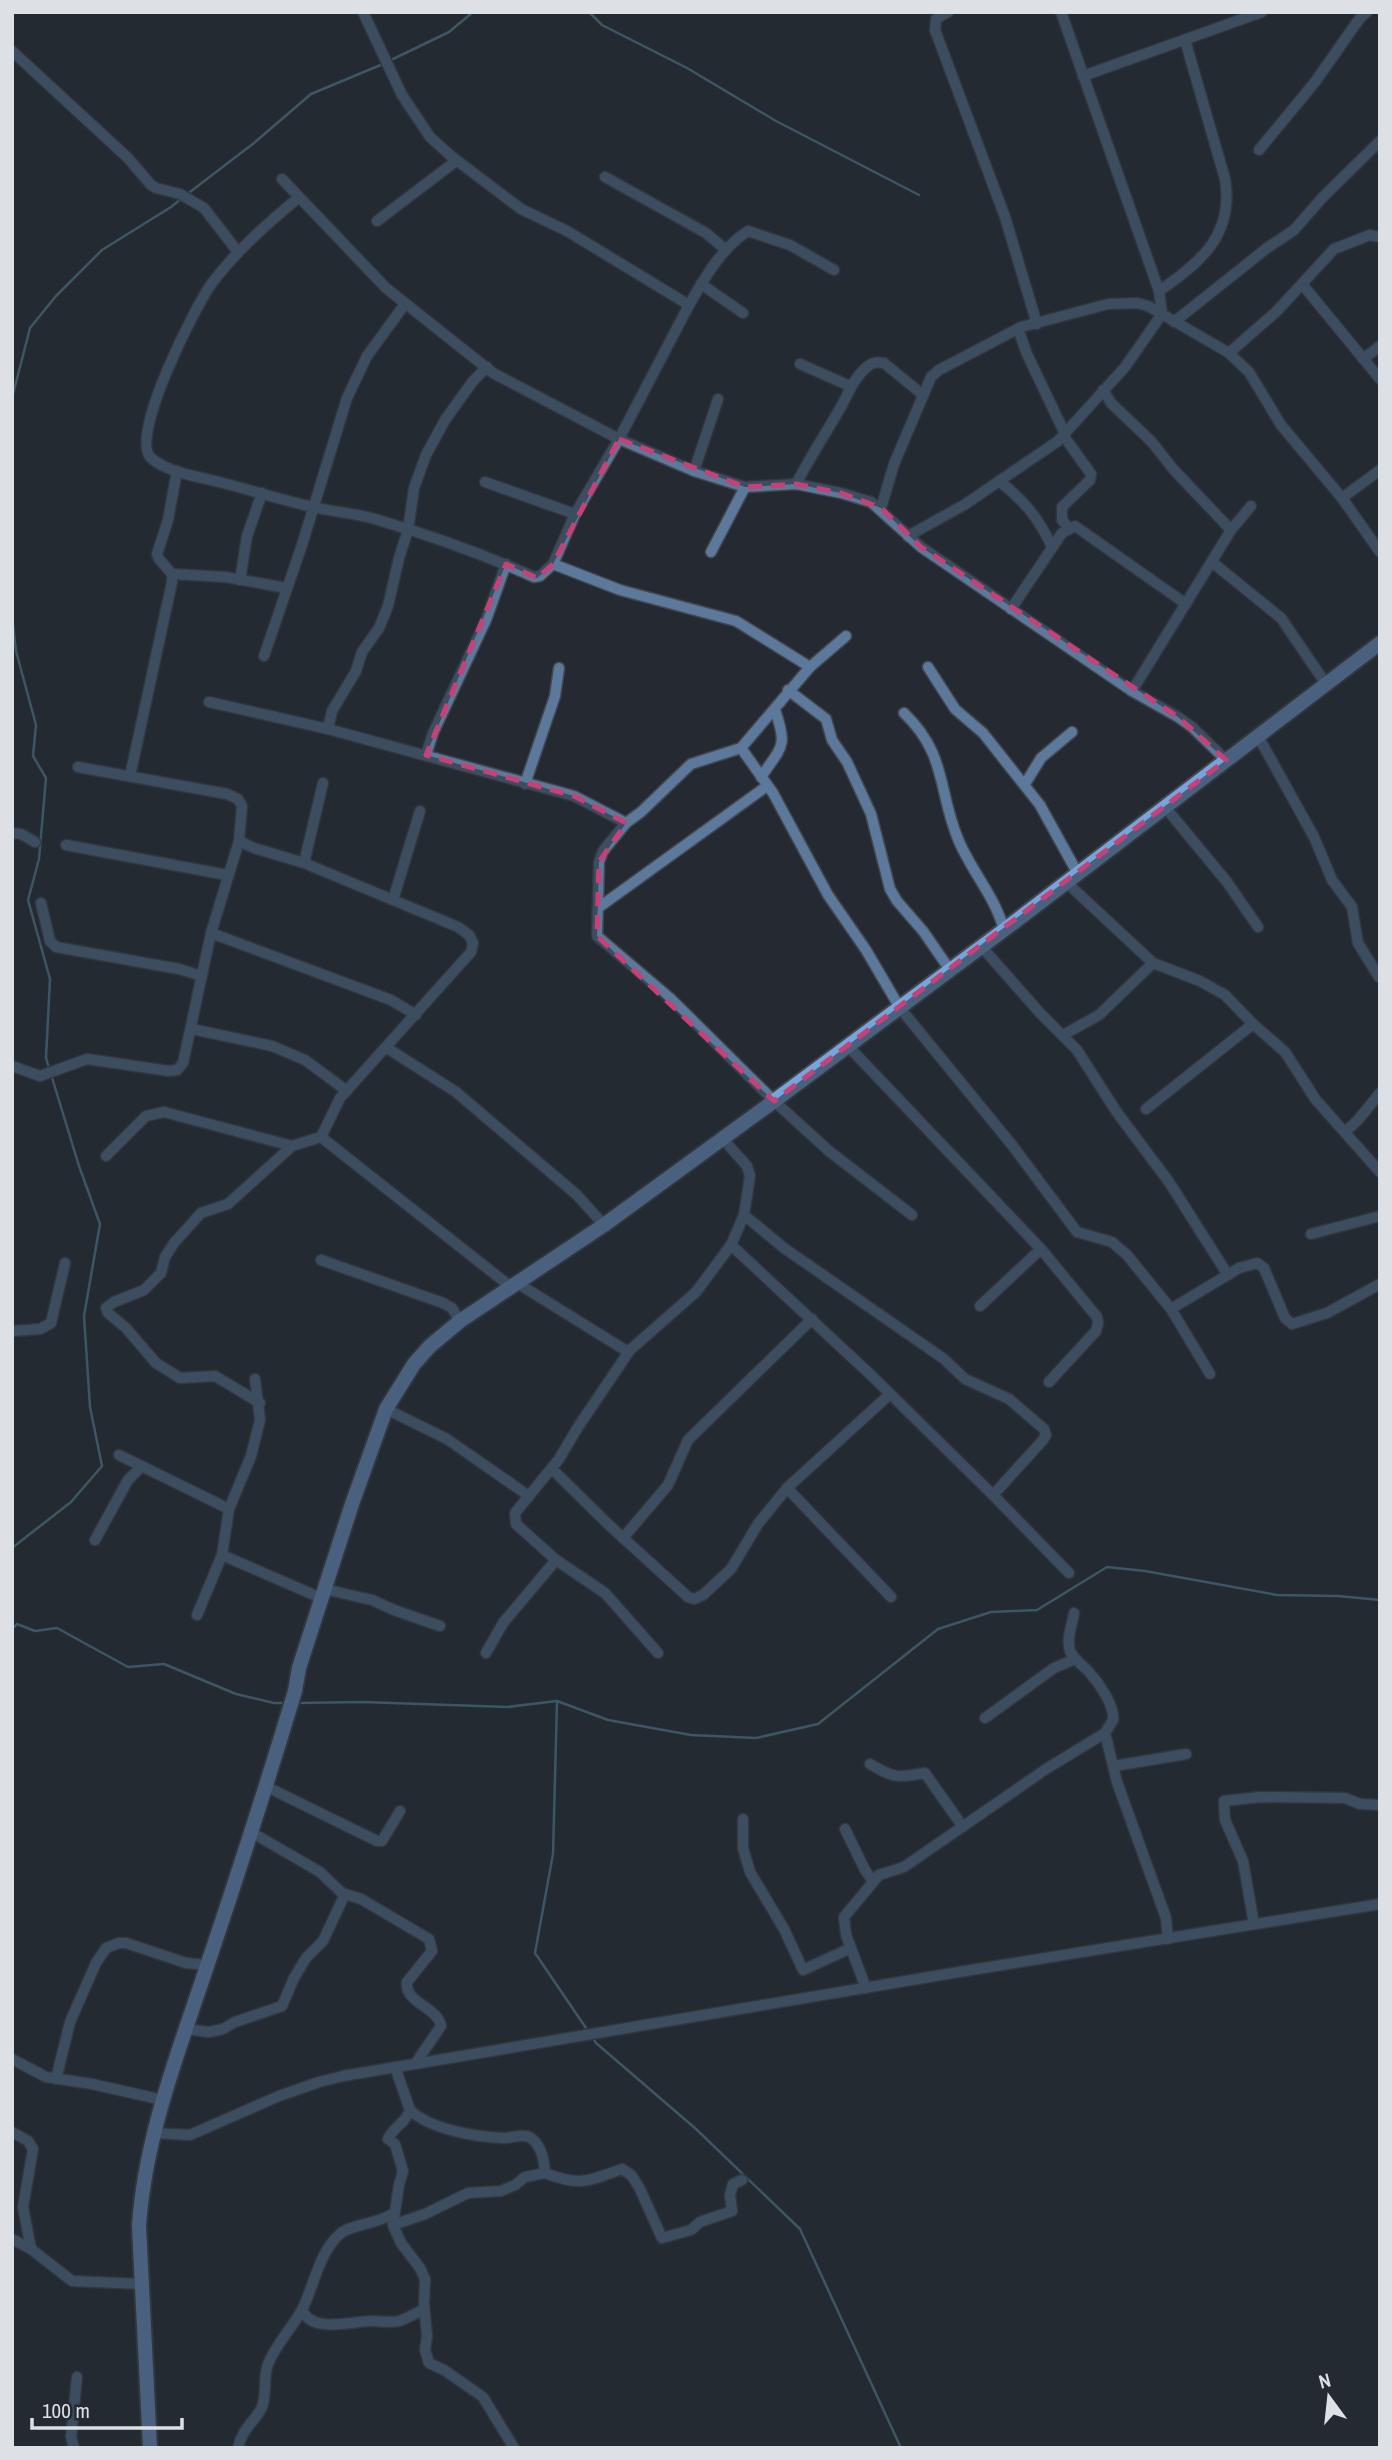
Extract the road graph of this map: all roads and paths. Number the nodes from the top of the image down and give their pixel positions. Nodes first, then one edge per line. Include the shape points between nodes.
1 (363, 12) edge
2 (948, 12) edge
3 (1061, 12) edge
4 (1262, 12) edge
5 (1367, 12) edge
6 (1185, 40) junction
7 (12, 51) edge
8 (1083, 76) junction
9 (1380, 141) edge
10 (1259, 150) dead end
11 (456, 161) junction
12 (605, 177) dead end
13 (282, 178) dead end
14 (299, 198) junction
15 (377, 221) dead end
16 (1380, 237) edge
17 (726, 250) junction
18 (238, 252) junction
19 (834, 270) dead end
20 (701, 284) junction
21 (1302, 285) junction
22 (1159, 291) junction
23 (405, 304) junction
24 (689, 305) junction
25 (743, 313) dead end
26 (1162, 314) junction
27 (1174, 322) junction
28 (1037, 324) junction
29 (1018, 329) junction
30 (1380, 346) edge
31 (1229, 353) junction
32 (1363, 359) junction
33 (800, 364) dead end
34 (486, 367) junction
35 (1380, 379) edge
36 (850, 386) junction
37 (1103, 390) junction
38 (923, 395) junction
39 (718, 399) dead end
40 (1064, 435) junction
41 (619, 439) junction
42 (1380, 470) edge
43 (177, 471) junction
44 (694, 471) junction
45 (999, 481) junction
46 (485, 482) dead end
47 (796, 484) junction
48 (745, 487) junction
49 (262, 493) junction
50 (1342, 498) junction
51 (1251, 506) dead end
52 (312, 507) junction
53 (881, 508) junction
54 (575, 514) junction
55 (1041, 523) junction
56 (408, 530) junction
57 (1065, 530) junction
58 (1231, 530) junction
59 (908, 536) junction
60 (1052, 547) junction
61 (711, 552) dead end
62 (1380, 552) edge
63 (1212, 562) junction
64 (506, 564) junction
65 (553, 565) junction
66 (172, 574) junction
67 (240, 580) junction
68 (286, 588) junction
69 (1186, 604) junction
70 (1011, 609) junction
71 (846, 636) dead end
72 (1380, 643) edge
73 (264, 656) dead end
74 (810, 667) junction
75 (928, 667) dead end
76 (559, 668) dead end
77 (1326, 684) junction
78 (788, 690) junction
79 (1132, 691) junction
80 (209, 702) dead end
81 (775, 710) junction
82 (904, 713) dead end
83 (328, 729) junction
84 (1072, 732) dead end
85 (1258, 736) junction
86 (741, 748) junction
87 (426, 755) junction
88 (1226, 760) junction
89 (78, 767) dead end
90 (130, 776) junction
91 (764, 782) junction
92 (323, 783) dead end
93 (525, 784) junction
94 (1025, 784) junction
95 (1165, 807) junction
96 (421, 811) dead end
97 (626, 823) junction
98 (12, 833) edge
99 (239, 841) junction
100 (35, 842) dead end
101 (66, 845) dead end
102 (304, 863) junction
103 (227, 875) junction
104 (1072, 878) junction
105 (393, 900) junction
106 (41, 903) dead end
107 (598, 908) junction
108 (1258, 927) dead end
109 (1004, 930) junction
110 (211, 933) junction
111 (981, 946) junction
112 (1153, 963) junction
113 (950, 970) junction
114 (202, 976) junction
115 (1379, 977) edge
116 (900, 1007) junction
117 (416, 1015) junction
118 (1252, 1024) junction
119 (192, 1029) junction
120 (1063, 1035) junction
121 (848, 1046) junction
122 (387, 1048) junction
123 (12, 1066) edge
124 (347, 1091) junction
125 (1380, 1093) edge
126 (774, 1101) junction
127 (1146, 1109) dead end
128 (1345, 1132) junction
129 (321, 1137) junction
130 (722, 1138) junction
131 (292, 1146) junction
132 (106, 1156) dead end
133 (1380, 1172) edge
134 (744, 1215) junction
135 (912, 1215) dead end
136 (1380, 1216) edge
137 (604, 1225) junction
138 (1311, 1234) dead end
139 (731, 1245) junction
140 (1041, 1249) junction
141 (321, 1260) dead end
142 (65, 1263) dead end
143 (1228, 1275) junction
144 (1380, 1284) edge
145 (514, 1285) junction
146 (980, 1306) dead end
147 (1171, 1309) junction
148 (812, 1319) junction
149 (460, 1321) junction
150 (12, 1331) edge
151 (630, 1350) junction
152 (1210, 1374) dead end
153 (255, 1379) dead end
154 (1049, 1382) dead end
155 (889, 1395) junction
156 (260, 1403) junction
157 (386, 1409) junction
158 (119, 1455) dead end
159 (142, 1466) junction
160 (552, 1468) junction
161 (787, 1488) junction
162 (993, 1495) junction
163 (529, 1496) junction
164 (229, 1509) junction
165 (623, 1538) junction
166 (95, 1540) dead end
167 (222, 1555) junction
168 (556, 1560) junction
169 (1069, 1573) dead end
170 (323, 1593) junction
171 (891, 1597) dead end
172 (1074, 1613) dead end
173 (197, 1615) dead end
174 (440, 1626) dead end
175 (486, 1653) dead end
176 (657, 1653) dead end
177 (1075, 1659) junction
178 (985, 1718) dead end
179 (1105, 1732) junction
180 (1186, 1754) dead end
181 (870, 1764) dead end
182 (1114, 1766) junction
183 (265, 1786) junction
184 (1380, 1805) edge
185 (400, 1811) dead end
186 (743, 1819) dead end
187 (963, 1826) junction
188 (845, 1829) dead end
189 (251, 1832) junction
190 (873, 1881) junction
191 (345, 1894) junction
192 (1380, 1904) edge
193 (1254, 1924) junction
194 (1168, 1938) junction
195 (851, 1948) junction
196 (207, 1965) junction
197 (866, 1988) junction
198 (186, 2029) junction
199 (12, 2059) edge
200 (415, 2064) junction
201 (395, 2067) junction
202 (56, 2079) junction
203 (163, 2100) junction
204 (411, 2110) junction
205 (12, 2132) edge
206 (154, 2133) junction
207 (545, 2173) junction
208 (742, 2180) dead end
209 (394, 2213) junction
210 (393, 2225) junction
211 (12, 2239) edge
212 (31, 2249) junction
213 (141, 2284) junction
214 (424, 2309) junction
215 (302, 2310) junction
216 (77, 2377) dead end
217 (74, 2448) edge
218 (150, 2448) edge
219 (238, 2448) edge
220 (514, 2448) edge

1 - 11 street via 402,95 430,137
2 - 28 street via 936,19 935,30 1005,217
3 - 8 street
4 - 6 street
5 - 10 street
6 - 8 street
6 - 22 street via 1228,199 1226,216 1208,250
7 - 18 street via 151,185 204,208
8 - 22 street
9 - 27 street via 1294,230
11 - 15 street
11 - 24 street via 521,209 567,231
12 - 17 street via 706,233
13 - 14 street
14 - 18 street
14 - 23 street
16 - 21 street via 1370,235 1334,249
17 - 19 street via 748,231 790,245
17 - 20 street
18 - 43 street via 198,303 149,422 148,454
20 - 24 street
20 - 25 street
21 - 31 street
21 - 32 street
22 - 26 street
23 - 34 street
23 - 52 street via 367,356 347,398
24 - 41 street
26 - 27 street
26 - 28 street via 1137,303 1108,304
26 - 37 street
27 - 31 street
28 - 29 street
29 - 38 street via 939,370
29 - 40 street
30 - 32 street
31 - 50 street via 1249,372 1281,425
32 - 35 street
33 - 36 street
34 - 41 street
34 - 56 street via 446,420 426,456 414,488
36 - 38 street via 876,362 884,363
36 - 47 street
37 - 40 street
37 - 58 street
38 - 53 street
39 - 44 street
40 - 45 street
40 - 57 street via 1091,474 1090,481 1062,507
41 - 44 street
41 - 54 street
42 - 50 street
43 - 49 street
43 - 66 street via 158,554
44 - 48 street
45 - 55 street
45 - 59 street
46 - 54 street
47 - 48 street
47 - 53 street via 841,493
48 - 61 street
49 - 52 street
49 - 67 street via 247,536
50 - 62 street
51 - 58 street
52 - 56 street
52 - 68 street
53 - 59 street
54 - 65 street
55 - 57 street
55 - 60 street
56 - 64 street
56 - 83 street via 388,606 332,711
57 - 60 street
57 - 69 street via 1081,528
58 - 63 street
59 - 70 street
60 - 70 street
63 - 69 street
63 - 77 street via 1281,618
64 - 65 street via 534,577
64 - 87 street
65 - 74 street via 620,590 736,621
66 - 67 street
66 - 90 street
67 - 68 street
68 - 73 street
69 - 79 street
70 - 79 street
71 - 74 street
72 - 77 main road
74 - 78 street
75 - 94 street via 955,709
76 - 93 street via 555,696
77 - 85 main road
78 - 81 street
78 - 113 street via 826,719 832,740 871,814 890,889
79 - 88 street via 1192,727
80 - 83 street
81 - 86 street
81 - 91 street via 784,737
82 - 109 street via 920,729 939,766 958,839 999,911
83 - 87 street
84 - 94 street via 1041,758
85 - 88 main road
85 - 115 street via 1336,887 1352,907 1358,943
86 - 91 street
86 - 97 street via 691,764
87 - 93 street
88 - 95 main road
89 - 90 street
90 - 99 street via 238,799 242,806
91 - 107 street
91 - 116 street via 828,895
92 - 102 street
93 - 97 street via 583,800
94 - 104 street via 1050,820
95 - 104 main road
95 - 108 street
96 - 105 street
97 - 107 street via 599,862
98 - 100 street
99 - 102 street
99 - 103 street
101 - 103 street
102 - 105 street
103 - 110 street
104 - 109 main road
104 - 112 street
105 - 117 street via 458,927 473,943 471,952
106 - 114 street via 55,947
107 - 126 street via 597,936 671,999
109 - 111 main road
110 - 114 street
110 - 117 street via 391,1000
111 - 113 main road
111 - 120 street
112 - 118 street via 1215,988
112 - 120 street via 1100,1015
113 - 116 main road
114 - 119 street
116 - 121 main road
116 - 147 street via 1077,1232 1120,1247
117 - 122 street
118 - 127 street
118 - 128 street via 1285,1052 1316,1100
119 - 123 street via 177,1070 87,1059 40,1076
119 - 124 street via 272,1046 305,1060
120 - 143 street via 1169,1182
121 - 126 main road
121 - 140 street
122 - 124 street
122 - 137 street via 456,1092 577,1195
124 - 129 street
125 - 128 street
126 - 130 main road
126 - 135 street via 829,1151
128 - 133 street
129 - 131 street
129 - 145 street
130 - 134 street via 747,1166 750,1176
130 - 137 main road
131 - 132 street via 164,1112 146,1116
131 - 156 street via 228,1204 201,1213 174,1243 161,1273 144,1290 106,1308 156,1363 180,1378 215,1376
134 - 139 street
134 - 162 street via 944,1359 965,1379 1009,1399 1044,1429 1043,1440
136 - 138 street
137 - 145 main road
139 - 148 street
139 - 151 street via 696,1292
140 - 146 street
140 - 154 street via 1098,1324
141 - 149 street via 443,1303
142 - 150 street via 51,1322 40,1329
143 - 144 street via 1252,1264 1262,1265 1292,1324 1327,1314
143 - 147 street
145 - 149 main road
145 - 151 street
147 - 152 street
148 - 155 street
148 - 165 street via 688,1440 668,1485
149 - 157 main road via 414,1364
151 - 160 street
153 - 156 street
155 - 161 street
155 - 162 street
156 - 164 street via 251,1456
157 - 163 street via 457,1445
157 - 170 main road
158 - 159 street
159 - 164 street
159 - 166 street via 128,1480
160 - 163 street
160 - 165 street
161 - 165 street via 731,1569 694,1599
161 - 171 street
162 - 169 street
163 - 168 street via 515,1513 516,1524
164 - 167 street
167 - 170 street
167 - 173 street
168 - 175 street via 503,1623
168 - 176 street via 605,1593
170 - 174 street via 372,1600
170 - 183 main road
172 - 177 street via 1069,1640
177 - 178 street
177 - 179 street via 1096,1679 1112,1709 1113,1720
179 - 182 street
179 - 187 street
180 - 182 street
181 - 187 street via 889,1776 925,1773
182 - 194 street via 1166,1918
183 - 185 street via 377,1841 386,1837
183 - 189 main road
184 - 193 street via 1345,1798 1224,1801 1225,1820 1243,1861
186 - 195 street via 743,1848 750,1872 803,1970
187 - 190 street via 904,1867
188 - 190 street
189 - 191 street via 320,1872
189 - 196 main road
190 - 195 street via 844,1917
191 - 198 street via 323,1941 306,1958 282,2006 223,2029
191 - 200 street via 432,1942 432,1951 406,1988 441,2026
192 - 193 street
193 - 194 street
194 - 197 street
195 - 197 street
196 - 198 main road
196 - 202 street via 127,1943 106,1948 70,2022
197 - 200 street
198 - 203 main road
199 - 202 street
200 - 201 street
201 - 204 street
201 - 206 street via 319,2082 190,2135
202 - 203 street
203 - 206 main road
204 - 207 street via 421,2121 479,2136 525,2135 544,2157
204 - 209 street via 388,2139 395,2144 403,2171
205 - 212 street via 33,2149 23,2207
206 - 213 main road via 141,2203
207 - 208 street via 585,2182 627,2171 662,2238 732,2211 733,2185
207 - 210 street via 525,2177 500,2191 468,2193
209 - 210 street
209 - 215 street via 343,2231 334,2240
210 - 214 street via 425,2279
211 - 212 street
212 - 213 street via 72,2281
213 - 218 main road
214 - 215 street via 398,2321 342,2326 312,2321
214 - 220 street via 429,2363 483,2397
215 - 219 street via 274,2351 261,2407 243,2431
216 - 217 street

